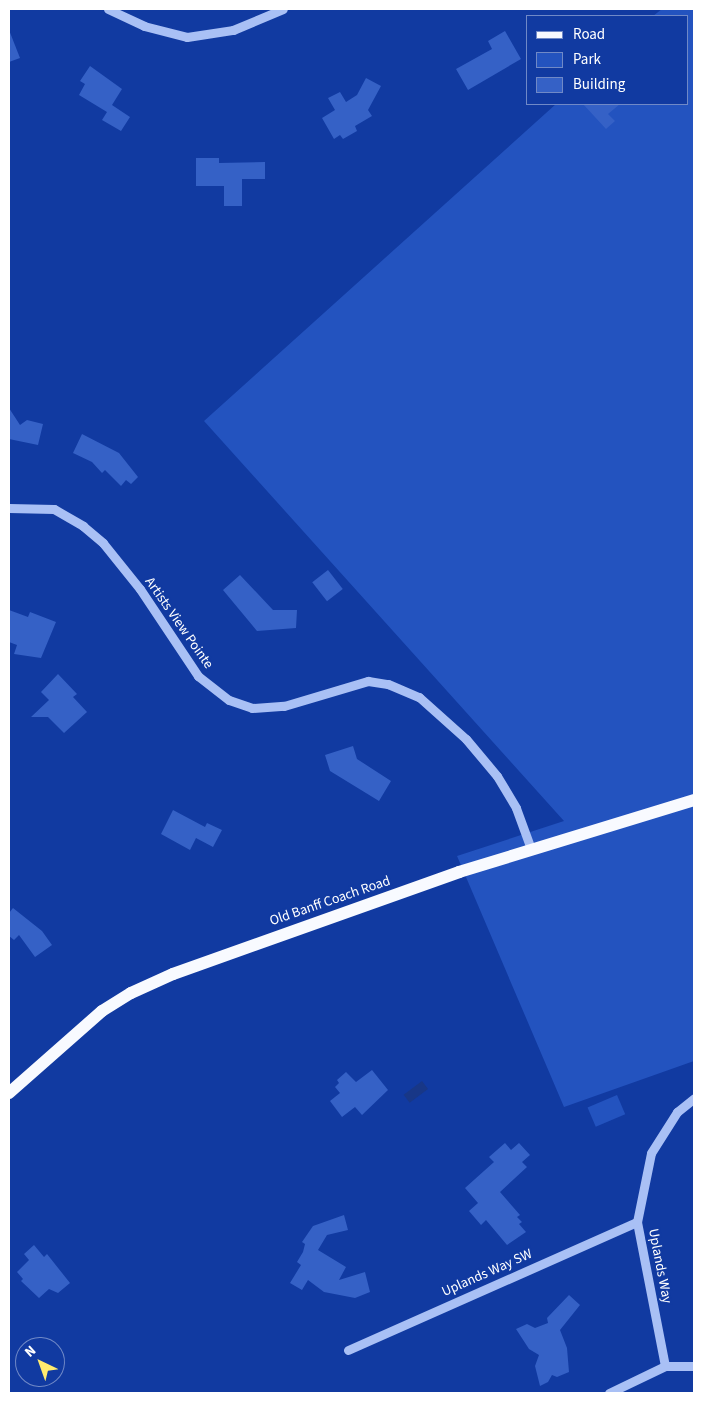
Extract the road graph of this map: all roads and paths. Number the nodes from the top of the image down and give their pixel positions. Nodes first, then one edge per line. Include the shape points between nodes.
1 (108, 9) edge
2 (283, 9) edge
3 (9, 508) edge
4 (694, 800) edge
5 (531, 849) junction
6 (9, 1093) edge
7 (694, 1098) edge
8 (637, 1222) junction
9 (348, 1350) dead end
10 (665, 1366) junction
11 (694, 1366) edge
12 (609, 1393) edge

1 - 2 street via 144,26 186,37 233,30
3 - 5 street, Artists View Pointe via 54,509 83,526 103,543 140,589 198,676 230,700 252,708 284,706 368,681 388,684 419,696 466,739 497,776 516,808
4 - 5 main road, Old Banff Coach Road
5 - 6 main road, Old Banff Coach Road via 251,945 131,993 73,1034
7 - 8 street, Uplands Way via 677,1112 651,1153
8 - 9 street, Uplands Way SW
8 - 10 street, Uplands Way
10 - 11 street
10 - 12 street

